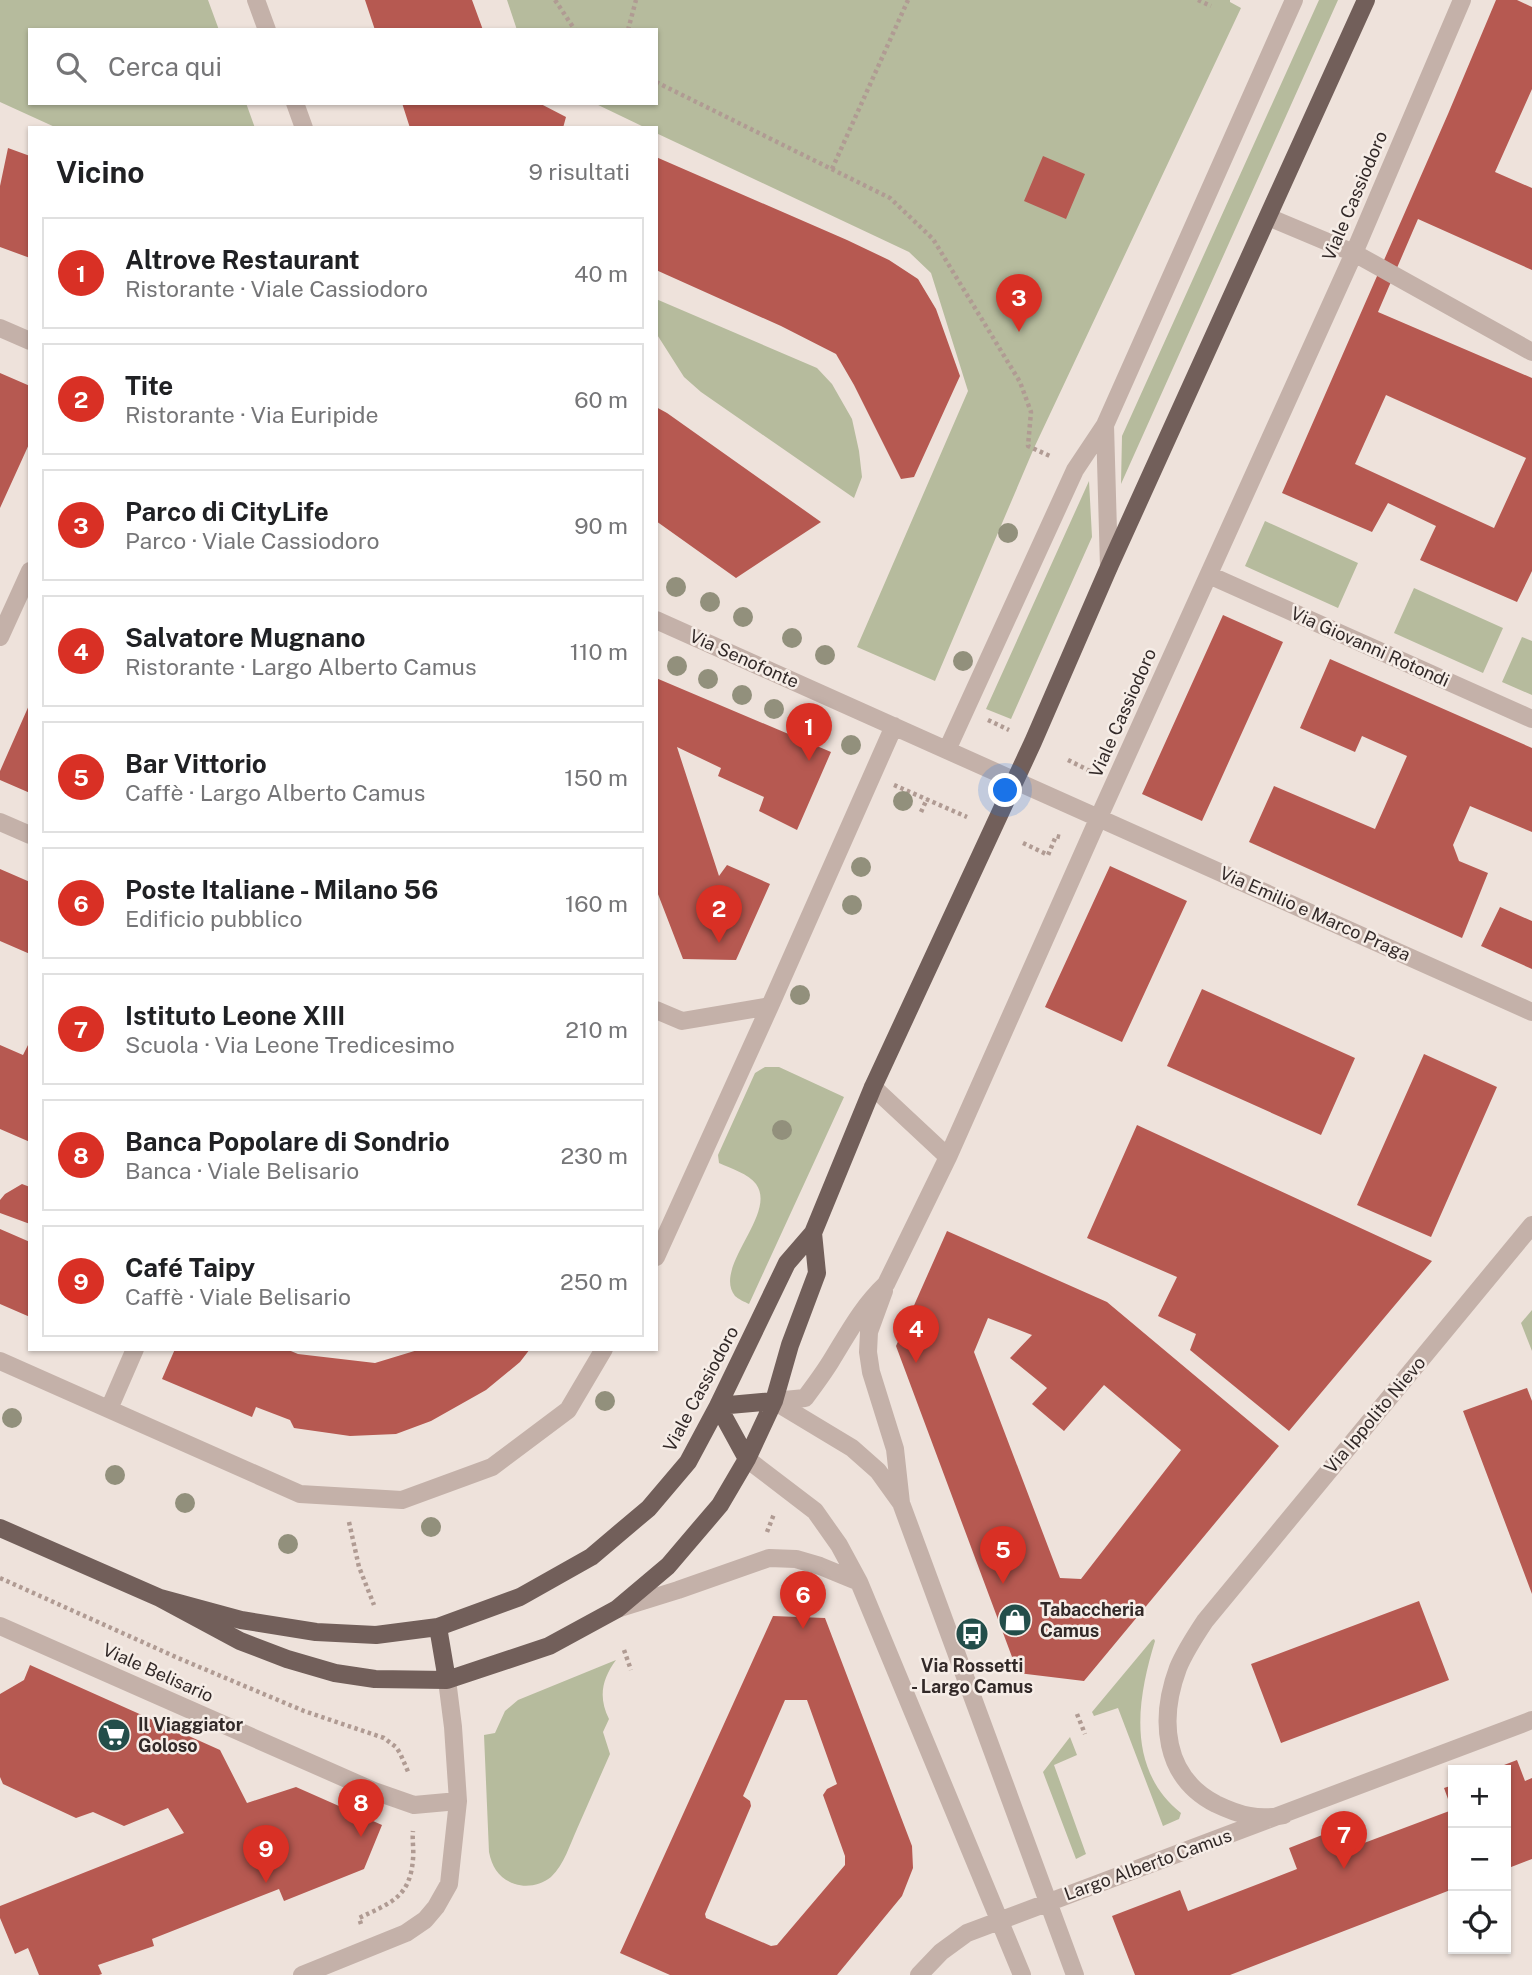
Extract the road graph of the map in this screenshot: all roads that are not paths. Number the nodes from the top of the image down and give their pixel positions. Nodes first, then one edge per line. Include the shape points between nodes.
1 (256, 0) edge
2 (1294, 0) edge
3 (1366, 0) edge
4 (1462, 0) edge
5 (266, 28) edge
6 (296, 105) edge
7 (303, 126) edge
8 (1268, 217) junction
9 (1354, 253) junction
10 (0, 328) edge
11 (28, 340) edge
12 (1532, 352) edge
13 (1105, 425) junction
14 (1109, 567) junction
15 (1209, 575) junction
16 (28, 576) edge
17 (658, 621) edge
18 (0, 637) edge
19 (1532, 719) edge
20 (894, 726) junction
21 (947, 750) junction
22 (1014, 780) junction
23 (1099, 817) junction
24 (0, 822) edge
25 (28, 834) edge
26 (770, 1006) junction
27 (658, 1011) edge
28 (1532, 1012) edge
29 (873, 1087) junction
30 (948, 1157) junction
31 (1532, 1225) edge
32 (813, 1233) junction
33 (658, 1253) edge
34 (886, 1284) junction
35 (134, 1351) edge
36 (603, 1351) edge
37 (0, 1361) edge
38 (774, 1401) junction
39 (718, 1406) junction
40 (109, 1409) junction
41 (747, 1458) junction
42 (901, 1503) junction
43 (0, 1528) edge
44 (859, 1582) junction
45 (160, 1598) junction
46 (1219, 1604) joint
47 (617, 1609) junction
48 (0, 1626) edge
49 (438, 1627) junction
50 (447, 1680) junction
51 (1532, 1720) edge
52 (458, 1801) junction
53 (1284, 1815) junction
54 (1048, 1902) junction
55 (998, 1920) junction
56 (302, 1975) edge
57 (919, 1975) edge
58 (1022, 1975) edge
59 (1075, 1975) edge

1 - 5 street
2 - 13 street, Viale Cassiodoro
3 - 8 main road, Viale Cassiodoro
4 - 9 street, Viale Cassiodoro
6 - 7 street
8 - 9 street
8 - 14 main road, Viale Cassiodoro
9 - 12 street
9 - 15 street, Viale Cassiodoro
10 - 11 street
13 - 14 street, Viale Cassiodoro
13 - 21 street, Viale Cassiodoro via 1076,470
14 - 22 main road, Viale Cassiodoro
15 - 19 street, Via Giovanni Rotondi
15 - 23 street, Viale Cassiodoro
16 - 18 street
17 - 20 street, Via Senofonte
20 - 21 street, Via Senofonte
20 - 26 street
21 - 22 street, Via Senofonte
22 - 23 street, Via Emilio e Marco Praga
22 - 29 main road, Viale Cassiodoro
23 - 28 street, Via Emilio e Marco Praga
23 - 30 street, Viale Cassiodoro
24 - 25 street
26 - 27 street via 682,1021
26 - 33 street
29 - 30 street
29 - 32 main road, Viale Cassiodoro
30 - 34 street, Viale Cassiodoro
31 - 46 street, Via Ippolito Nievo
32 - 38 main road, Viale Cassiodoro via 817,1273
32 - 39 main road, Viale Cassiodoro via 787,1263
34 - 38 street, Viale Cassiodoro via 852,1325 806,1398
34 - 42 street, Largo Alberto Camus via 869,1332 868,1352 895,1449
35 - 40 street
36 - 40 street via 568,1409 492,1467 402,1500 300,1494
37 - 40 street
38 - 39 main road
38 - 41 main road, Viale Cassiodoro
38 - 42 street, Largo Alberto Camus via 852,1448
39 - 41 main road
39 - 49 main road, Viale Cassiodoro via 688,1462 649,1508 591,1556 520,1597
41 - 44 street via 815,1511
41 - 47 main road, Viale Cassiodoro via 720,1505 668,1566
42 - 54 street, Largo Alberto Camus
43 - 45 main road
44 - 47 street via 796,1559 769,1558
44 - 55 street
45 - 49 main road, Viale Cassiodoro via 241,1620 316,1632 376,1636
45 - 50 main road, Viale Cassiodoro via 240,1641 335,1673
46 - 53 street, Largo Alberto Camus via 1176,1674 1168,1712 1170,1748 1189,1785 1200,1795 1255,1818
47 - 50 main road, Viale Cassiodoro via 549,1646
48 - 52 street, Viale Belisario via 374,1791 414,1805
49 - 50 main road
50 - 52 street
51 - 53 street
52 - 56 street via 449,1884 425,1920 406,1933
53 - 54 street, Largo Alberto Camus
54 - 55 street
54 - 59 street
55 - 57 street via 967,1933
55 - 58 street

